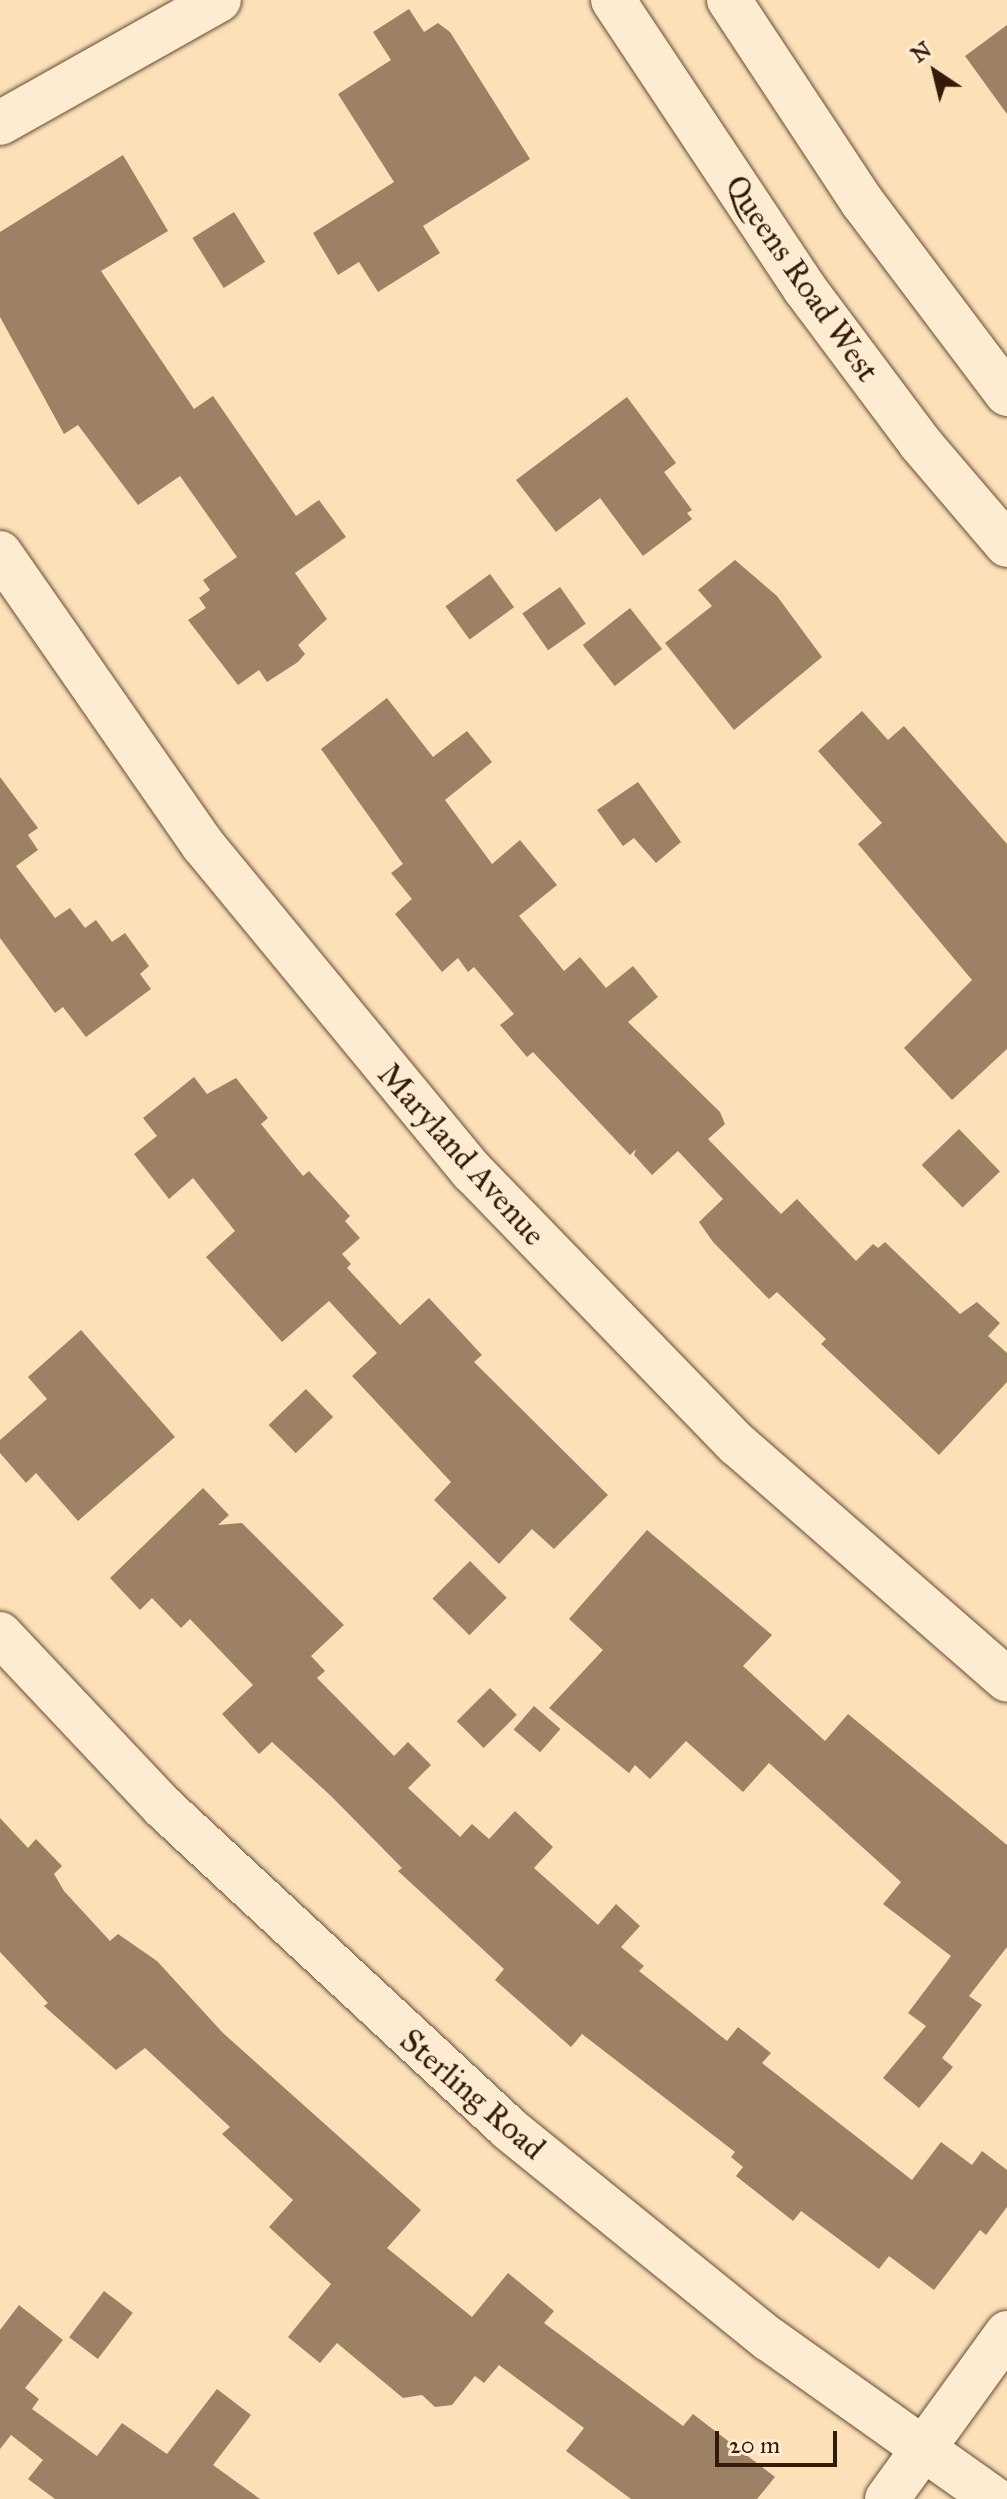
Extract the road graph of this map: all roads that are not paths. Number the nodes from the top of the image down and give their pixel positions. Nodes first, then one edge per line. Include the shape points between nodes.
1 (219, 0) edge
2 (613, 0) edge
3 (729, 0) edge
4 (0, 123) edge
5 (1007, 394) edge
6 (1007, 545) edge
7 (0, 553) edge
8 (0, 1634) edge
9 (1007, 1680) edge
10 (1007, 2333) edge
11 (921, 2451) junction
12 (887, 2499) edge
13 (994, 2499) edge

1 - 4 street
2 - 6 street, Queens Road West via 805,289 920,443
3 - 5 street via 863,203
7 - 9 street, Maryland Avenue via 250,907 502,1203 738,1445
8 - 11 street, Sterling Road via 163,1807 405,2039 629,2232
10 - 11 street
11 - 12 street
11 - 13 street, Sterling Road

